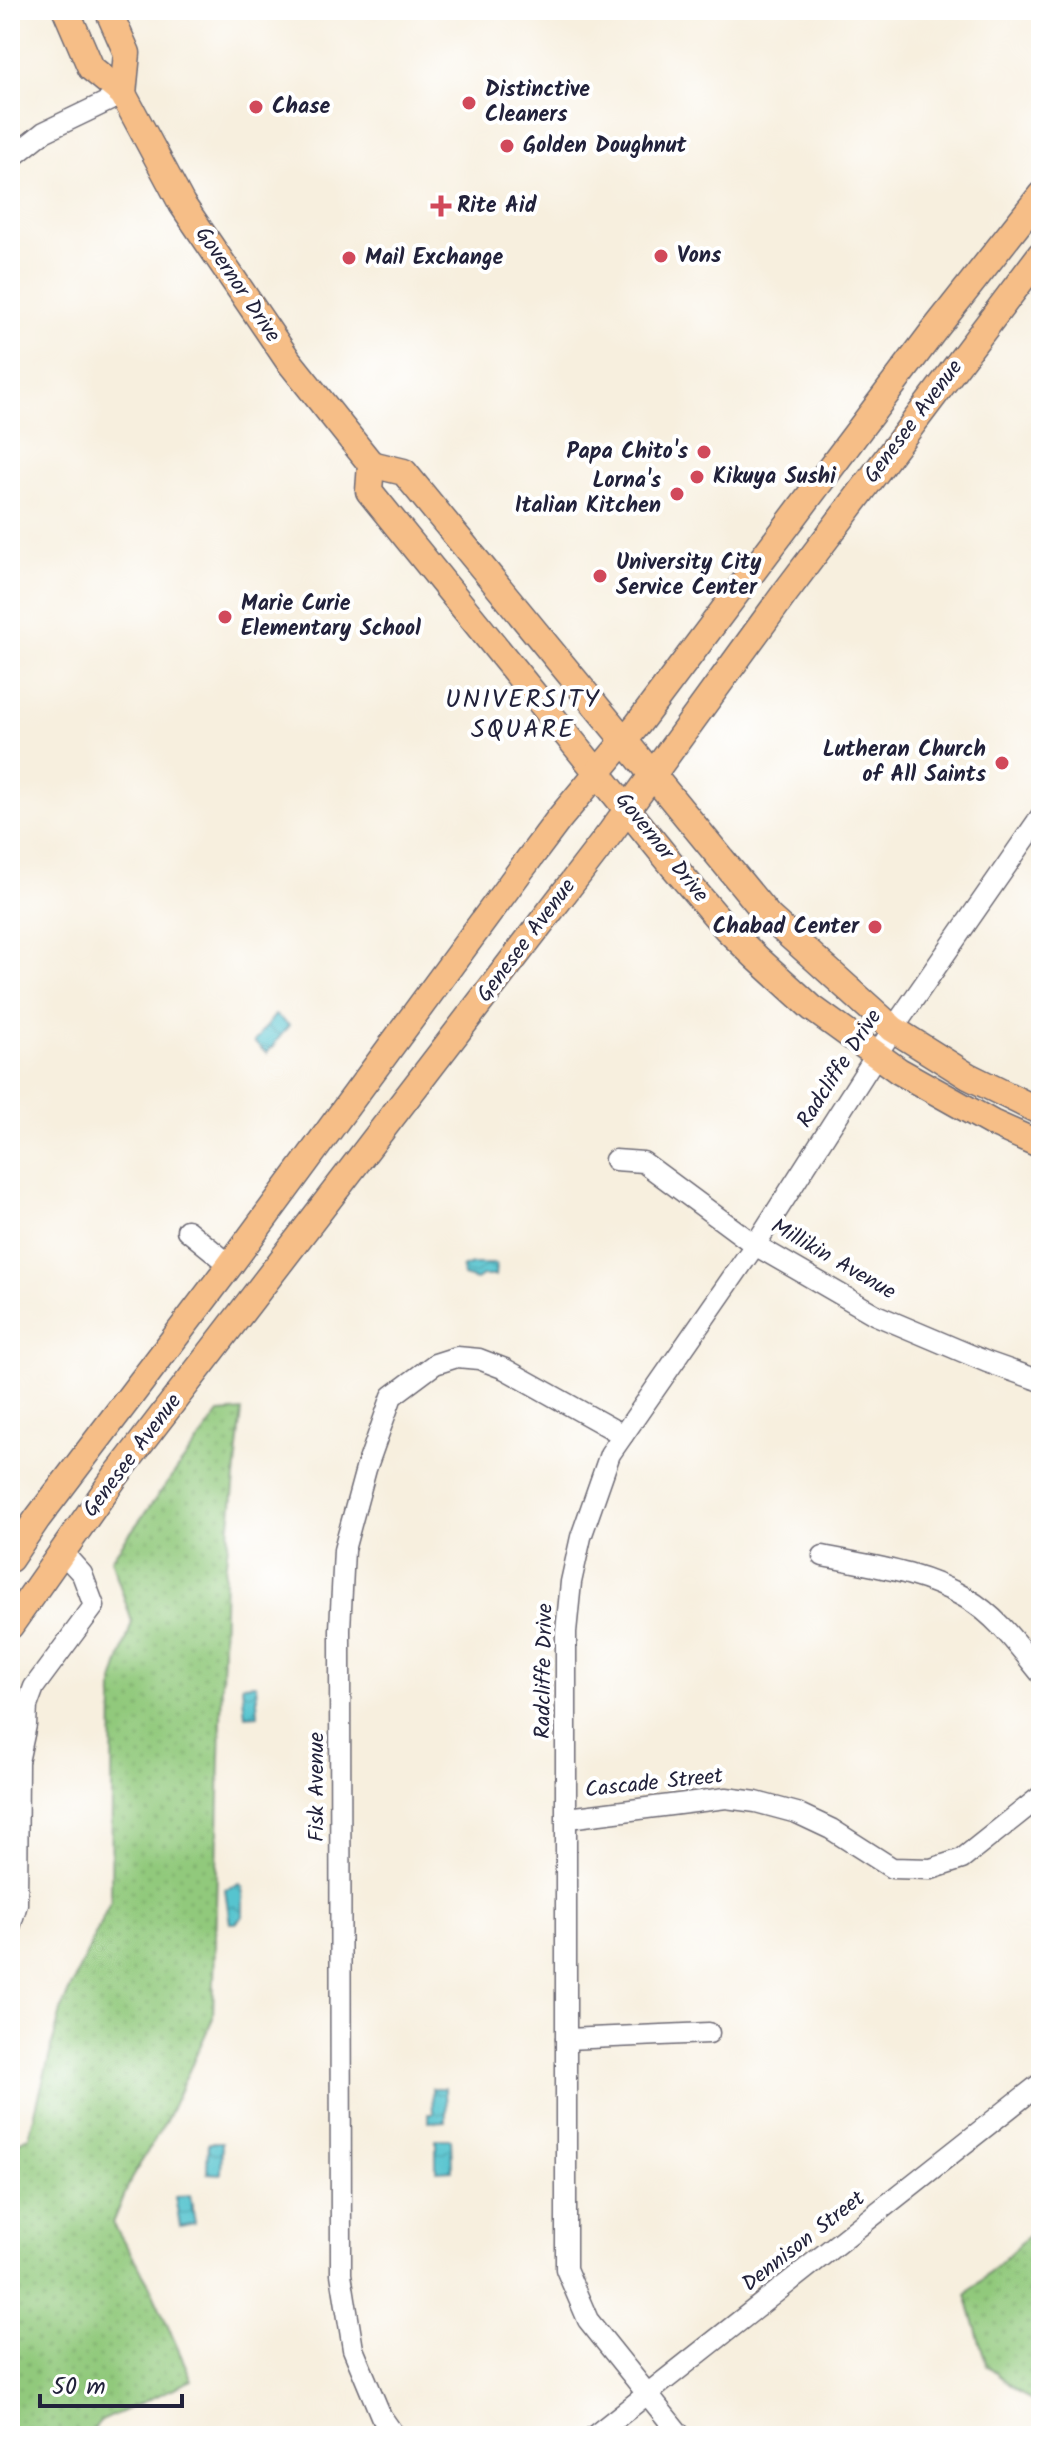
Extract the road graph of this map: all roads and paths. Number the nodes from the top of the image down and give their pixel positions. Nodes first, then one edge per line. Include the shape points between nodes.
1 (66, 10) edge
2 (108, 10) edge
3 (123, 94) junction
4 (10, 159) edge
5 (1041, 195) edge
6 (1041, 254) edge
7 (371, 464) junction
8 (625, 741) junction
9 (600, 772) junction
10 (653, 776) junction
11 (628, 808) junction
12 (1041, 816) edge
13 (893, 1029) junction
14 (875, 1056) junction
15 (1041, 1112) edge
16 (1041, 1145) edge
17 (615, 1160) dead end
18 (187, 1230) dead end
19 (755, 1245) junction
20 (230, 1265) junction
21 (1041, 1381) edge
22 (623, 1435) junction
23 (62, 1552) junction
24 (823, 1556) dead end
25 (10, 1559) edge
26 (10, 1626) edge
27 (1041, 1674) edge
28 (1041, 1796) edge
29 (568, 1818) junction
30 (10, 1927) edge
31 (709, 2033) dead end
32 (566, 2039) junction
33 (1041, 2083) edge
34 (647, 2394) junction
35 (395, 2436) edge
36 (594, 2436) edge
37 (681, 2436) edge

1 - 3 main road, Governor Drive via 91,68
2 - 3 main road via 127,53
3 - 4 street via 44,132
3 - 7 main road, Governor Drive via 182,204 267,331
5 - 8 main road, Genesee Avenue
6 - 10 main road, Genesee Avenue
7 - 8 main road, Governor Drive via 404,472
7 - 9 main road, Governor Drive via 369,491
8 - 9 main road, Genesee Avenue
8 - 10 main road, Governor Drive
9 - 11 main road, Governor Drive
9 - 20 main road, Genesee Avenue via 536,850
10 - 11 main road, Genesee Avenue
10 - 13 main road, Governor Drive via 769,917
11 - 14 main road, Governor Drive via 727,929 812,1008
11 - 23 main road, Genesee Avenue
12 - 13 street, Radcliffe Drive
13 - 14 street, Radcliffe Drive
13 - 15 main road, Governor Drive via 968,1076
14 - 16 main road, Governor Drive via 925,1088
14 - 19 street, Radcliffe Drive
17 - 19 street, Millikin Avenue via 643,1162
18 - 20 street
19 - 21 street, Millikin Avenue via 876,1315
19 - 22 street, Radcliffe Drive
20 - 25 main road, Genesee Avenue
22 - 29 street, Radcliffe Drive via 610,1454 571,1582 566,1632
22 - 35 street, Fisk Avenue via 479,1359 457,1357 435,1364 392,1396 344,1550 341,2274 353,2349
23 - 26 main road, Genesee Avenue
23 - 30 street via 82,1574 94,1606 34,1687 27,1706 18,1762 17,1904
24 - 27 street via 912,1574 968,1599 1007,1632
28 - 29 street, Cascade Street via 962,1859 931,1869 892,1868 831,1829 756,1802 726,1798
29 - 32 street, Radcliffe Drive
31 - 32 street
32 - 34 street, Radcliffe Drive via 566,2269 588,2320
33 - 34 street, Dennison Street
34 - 36 street, Dennison Street
34 - 37 street, Radcliffe Drive

